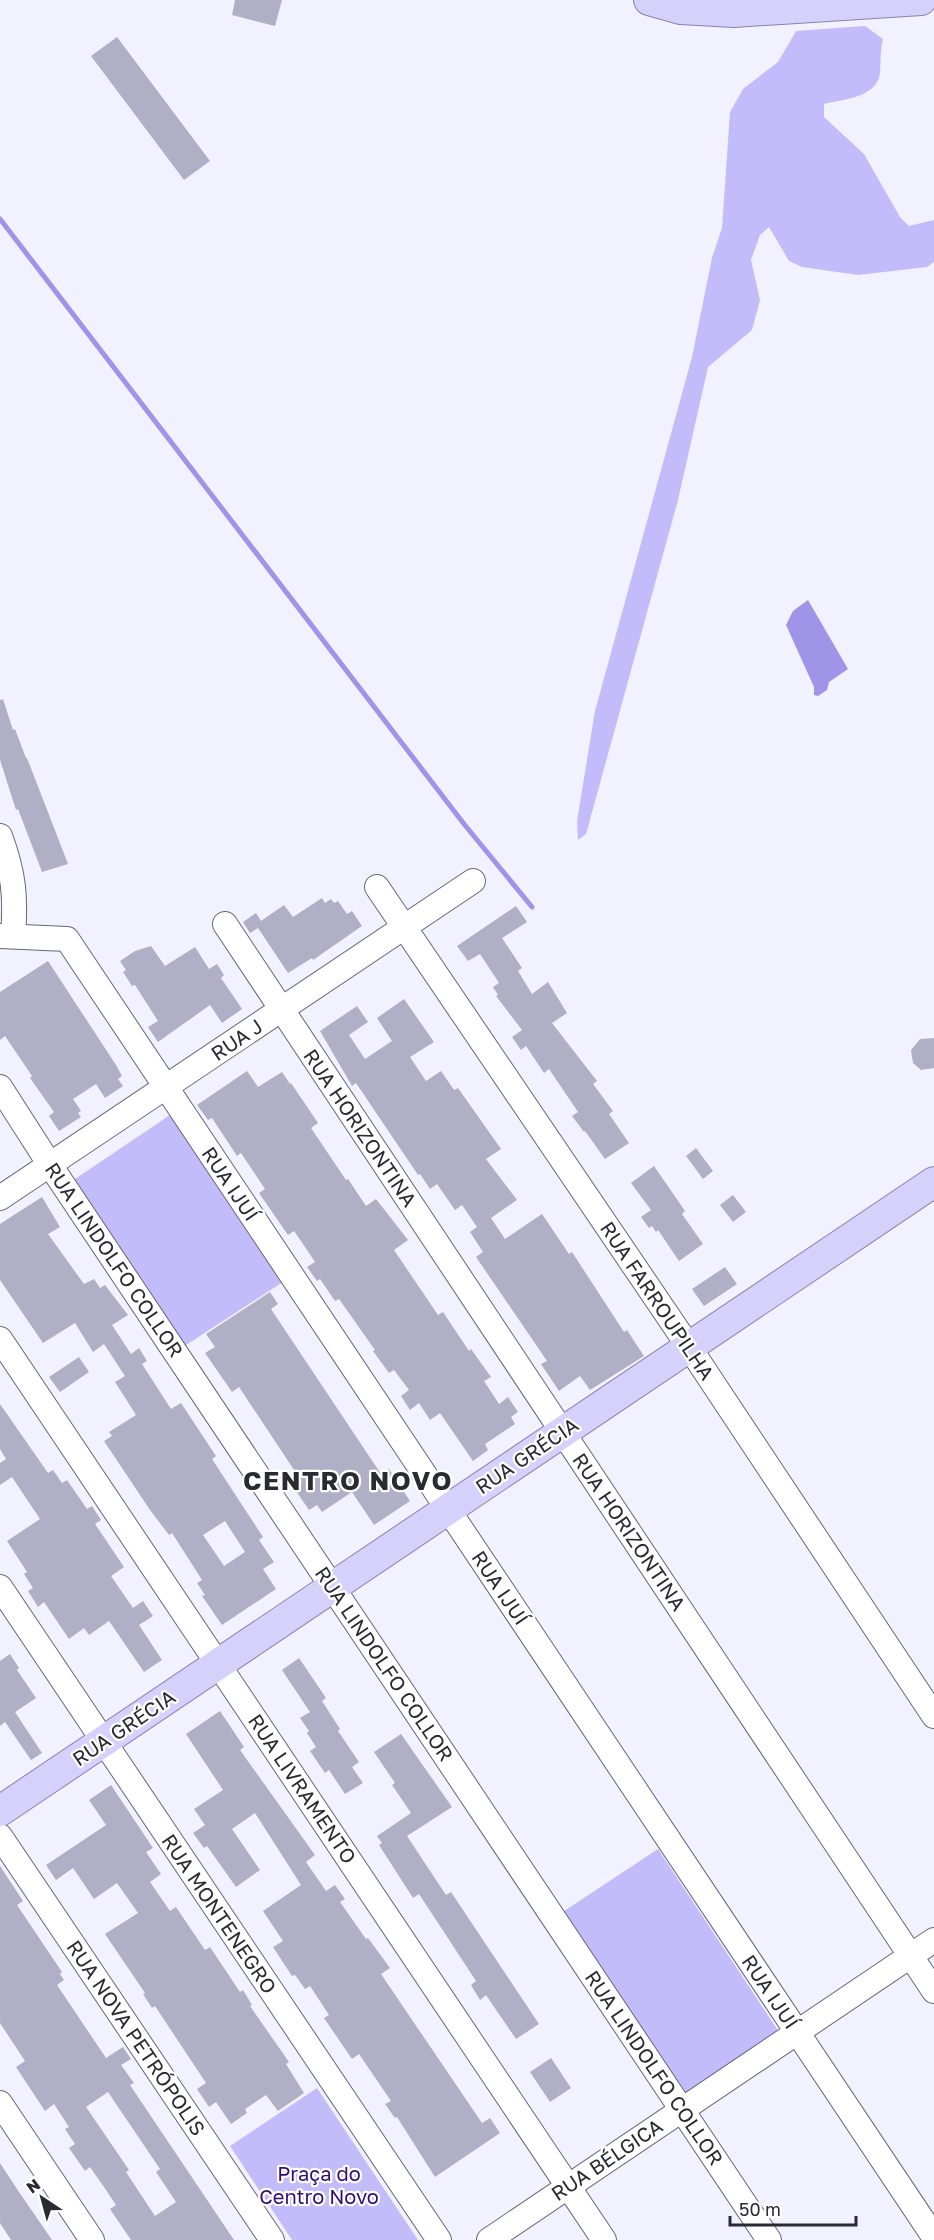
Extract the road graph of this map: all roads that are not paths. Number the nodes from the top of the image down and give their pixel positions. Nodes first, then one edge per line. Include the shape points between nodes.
1 (649, 0) edge
2 (921, 0) edge
3 (680, 4) edge
4 (0, 836) edge
5 (473, 881) dead end
6 (378, 887) dead end
7 (225, 924) dead end
8 (404, 928) junction
9 (7, 936) edge
10 (281, 1010) junction
11 (0, 1087) edge
12 (166, 1087) junction
13 (50, 1165) junction
14 (934, 1182) edge
15 (0, 1198) edge
16 (0, 1339) edge
17 (689, 1347) junction
18 (563, 1432) junction
19 (447, 1510) junction
20 (0, 1587) edge
21 (332, 1588) junction
22 (218, 1664) junction
23 (934, 1716) edge
24 (103, 1742) junction
25 (0, 1811) edge
26 (0, 1836) edge
27 (934, 1940) edge
28 (910, 1956) junction
29 (934, 1991) edge
30 (797, 2032) junction
31 (0, 2103) edge
32 (683, 2109) junction
33 (568, 2187) junction
34 (934, 2238) edge
35 (92, 2240) edge
36 (272, 2240) edge
37 (439, 2240) edge
38 (489, 2240) edge
39 (604, 2240) edge
40 (770, 2240) edge

1 - 3 main road
2 - 3 main road via 734,12
4 - 9 street via 16,900
5 - 8 street, RUA J
6 - 8 street, RUA FARROUPILHA
7 - 10 street, RUA HORIZONTINA
8 - 10 street, RUA J
8 - 17 street, RUA FARROUPILHA
9 - 12 street, RUA IJUÍ via 67,939
10 - 12 street, RUA J
10 - 18 street, RUA HORIZONTINA
11 - 13 street, RUA LINDOLFO COLLOR
12 - 13 street, RUA J
12 - 19 street, RUA IJUÍ
13 - 15 street, RUA J
13 - 21 street, RUA LINDOLFO COLLOR
14 - 17 main road, RUA GRÉCIA
16 - 22 street, RUA LIVRAMENTO
17 - 18 main road, RUA GRÉCIA
17 - 23 street, RUA FARROUPILHA
18 - 19 main road, RUA GRÉCIA
18 - 28 street, RUA HORIZONTINA
19 - 21 main road, RUA GRÉCIA
19 - 30 street, RUA IJUÍ
20 - 24 street, RUA MONTENEGRO
21 - 22 main road, RUA GRÉCIA
21 - 32 street, RUA LINDOLFO COLLOR
22 - 24 main road, RUA GRÉCIA
22 - 33 street, RUA LIVRAMENTO
24 - 25 main road, RUA GRÉCIA
24 - 37 street, RUA MONTENEGRO
26 - 36 street, RUA NOVA PETRÓPOLIS
27 - 28 street, RUA BÉLGICA
28 - 29 street, RUA HORIZONTINA
28 - 30 street, RUA BÉLGICA
30 - 32 street, RUA BÉLGICA
30 - 34 street, RUA IJUÍ
31 - 35 street
32 - 33 street, RUA BÉLGICA
32 - 40 street, RUA LINDOLFO COLLOR
33 - 38 street, RUA BÉLGICA
33 - 39 street, RUA LIVRAMENTO

